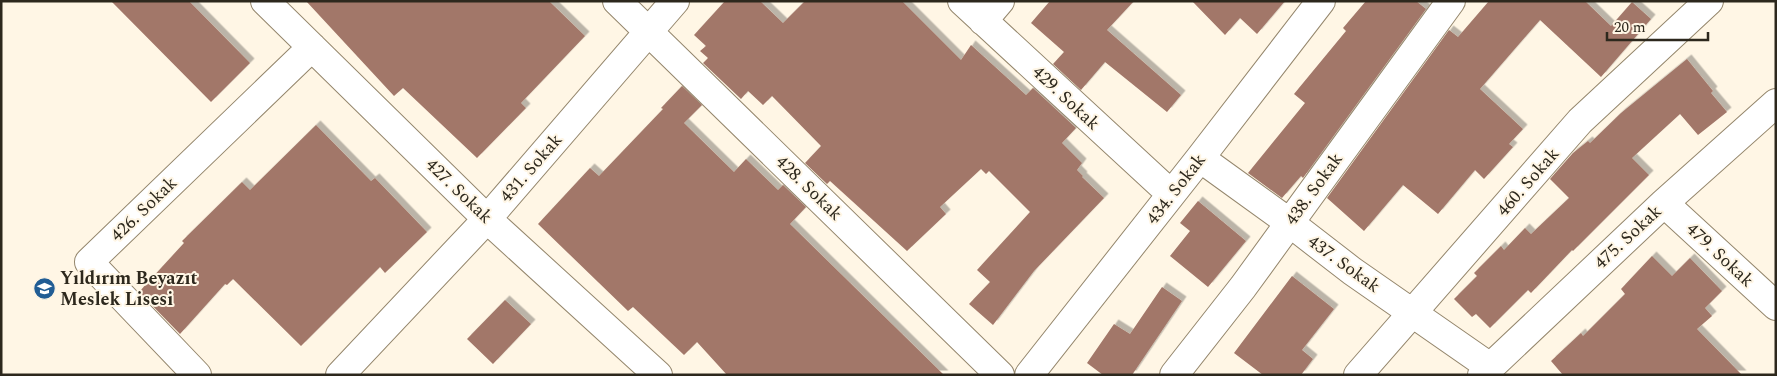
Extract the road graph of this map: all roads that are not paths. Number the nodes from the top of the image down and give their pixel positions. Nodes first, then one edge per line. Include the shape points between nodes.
1 (265, 1) edge
2 (617, 1) edge
3 (675, 1) edge
4 (962, 1) edge
5 (1321, 1) edge
6 (1451, 1) edge
7 (1709, 1) edge
8 (991, 11) edge
9 (649, 32) junction
10 (312, 47) junction
11 (1776, 103) edge
12 (1200, 158) junction
13 (1171, 194) junction
14 (1664, 203) junction
15 (487, 219) junction
16 (1290, 223) junction
17 (1776, 306) edge
18 (1413, 313) junction
19 (1486, 371) edge
20 (197, 375) edge
21 (340, 375) edge
22 (658, 375) edge
23 (1000, 375) edge
24 (1029, 375) edge
25 (1174, 375) edge
26 (1358, 375) edge

1 - 10 street, 427. Sokak
2 - 9 street, 428. Sokak
3 - 9 street, 431. Sokak
4 - 8 street, 429. Sokak
5 - 12 street, 434. Sokak
6 - 16 street, 438. Sokak
7 - 18 street, 460. Sokak via 1580,121
8 - 13 street, 429. Sokak
9 - 15 street, 431. Sokak
9 - 23 street, 428. Sokak
10 - 15 street, 427. Sokak
10 - 20 street, 426. Sokak via 89,262
11 - 14 street, 475. Sokak
12 - 13 street, 434. Sokak
12 - 16 street, 437. Sokak
13 - 24 street, 434. Sokak
14 - 17 street, 479. Sokak
14 - 19 street, 475. Sokak
15 - 21 street, 431. Sokak
15 - 22 street, 427. Sokak
16 - 18 street, 437. Sokak
16 - 25 street, 438. Sokak
18 - 19 street, 437. Sokak
18 - 26 street, 460. Sokak

